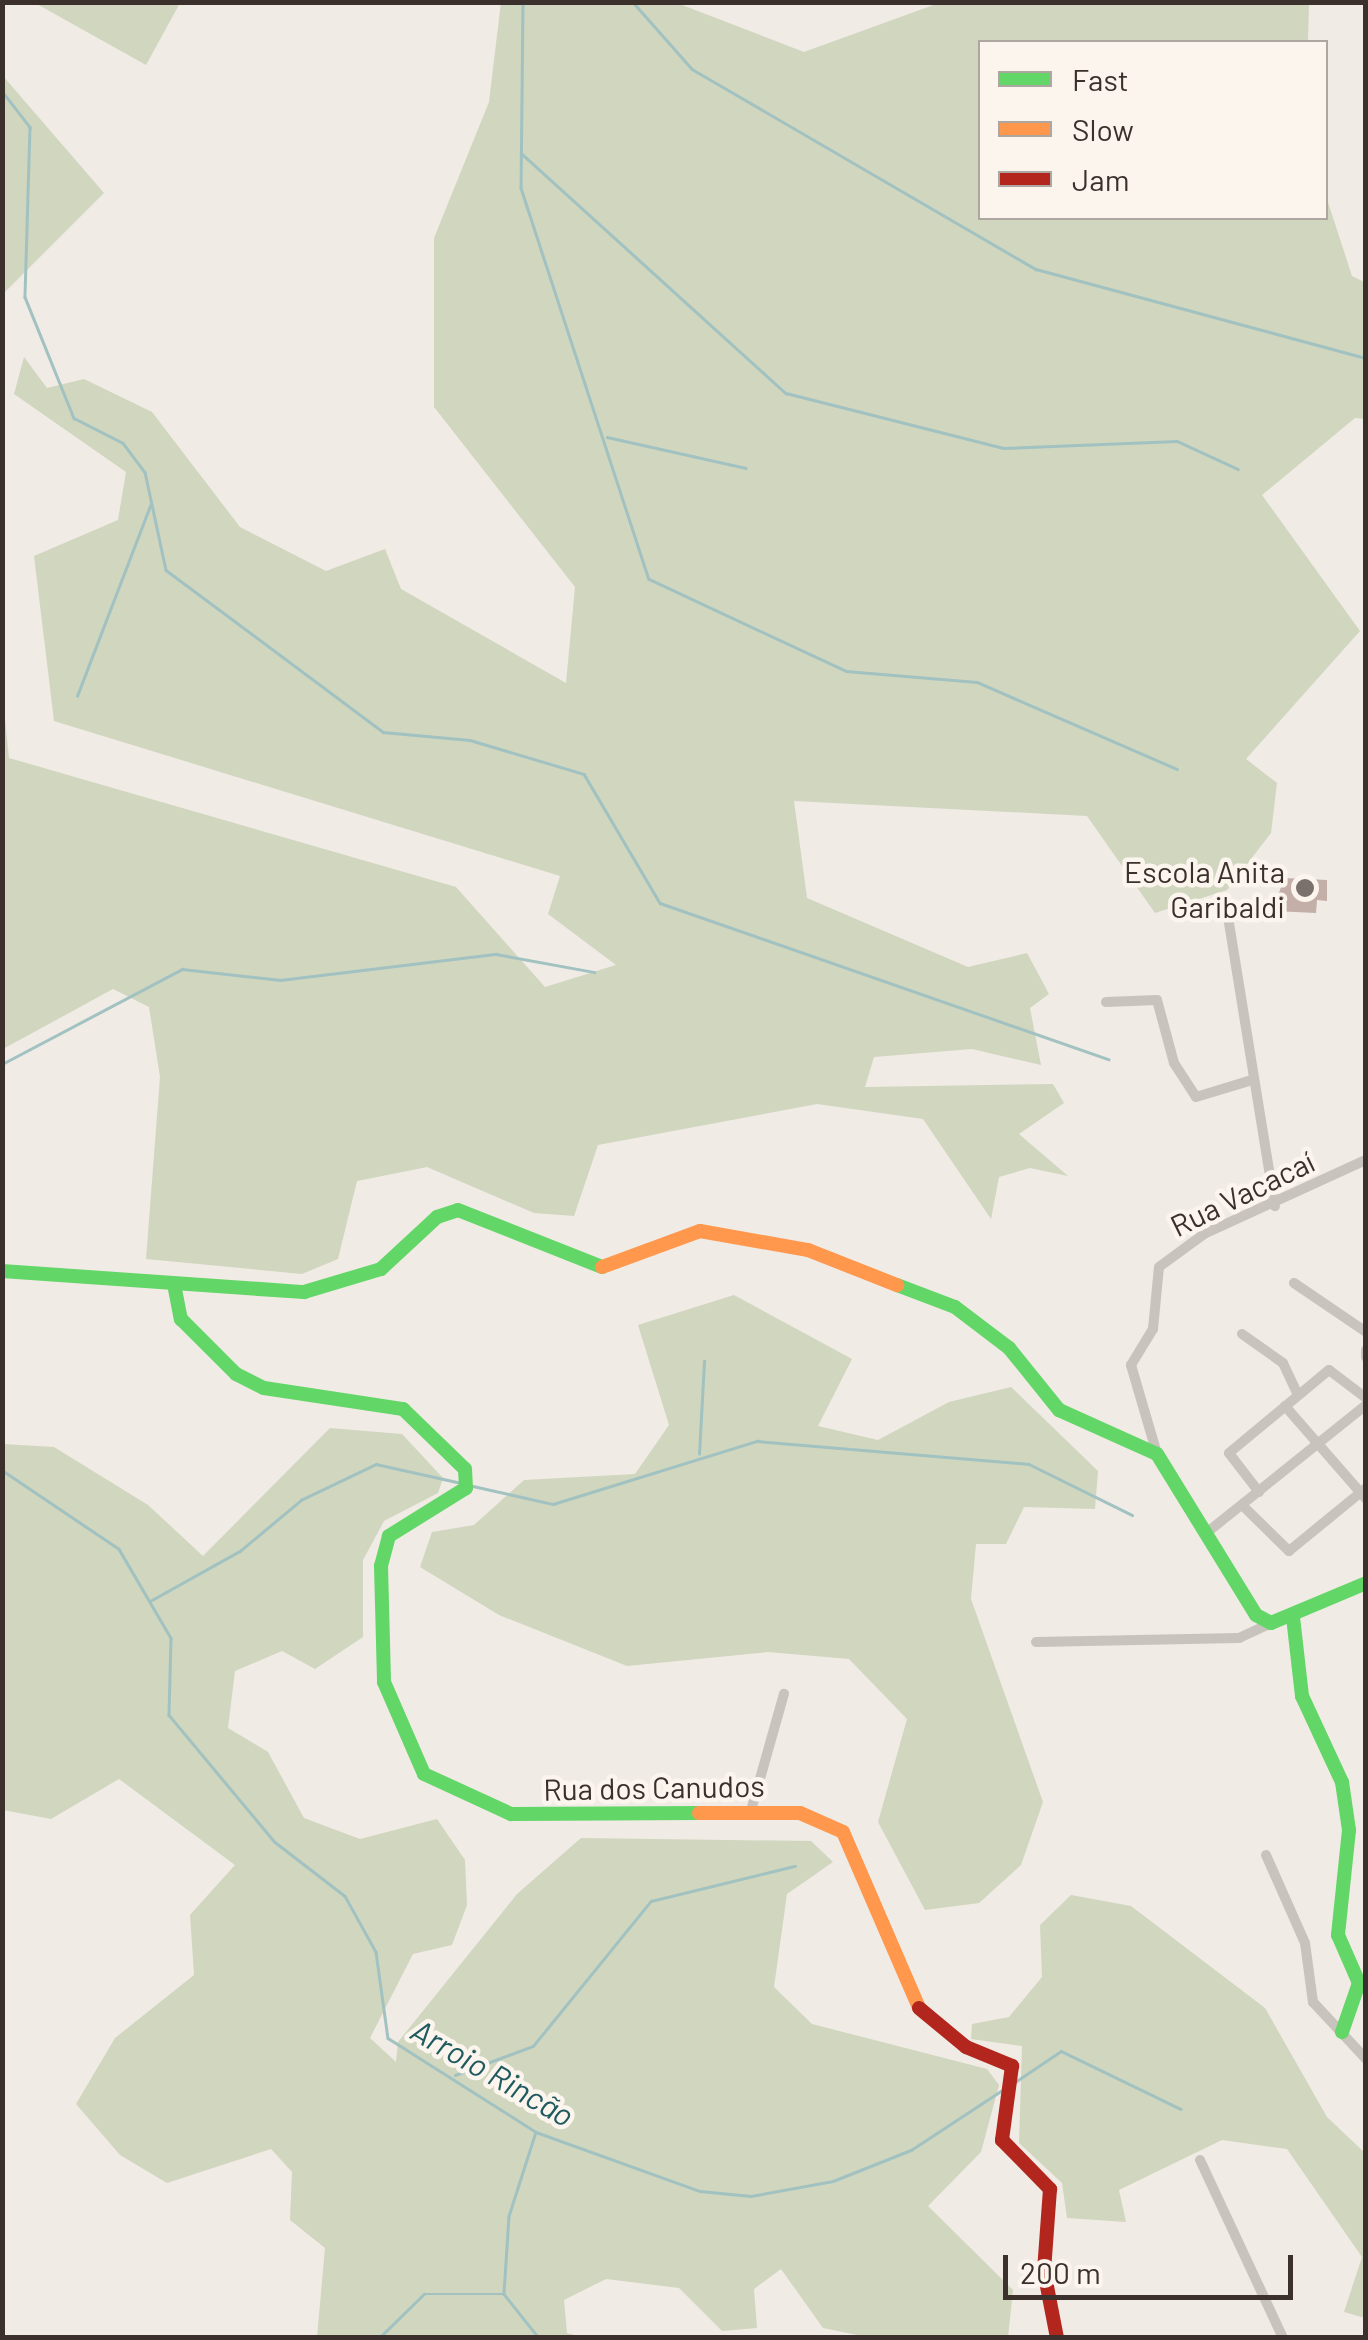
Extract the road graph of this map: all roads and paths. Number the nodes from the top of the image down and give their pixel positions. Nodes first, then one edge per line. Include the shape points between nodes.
1 (1229, 923) dead end
2 (1106, 1002) dead end
3 (1252, 1080) junction
4 (1366, 1160) edge
5 (1275, 1206) junction
6 (2, 1271) edge
7 (1294, 1283) dead end
8 (174, 1284) junction
9 (1366, 1332) edge
10 (1242, 1334) dead end
11 (1298, 1395) junction
12 (1366, 1402) edge
13 (1285, 1406) junction
14 (1324, 1444) junction
15 (1157, 1454) junction
16 (1259, 1492) junction
17 (1364, 1493) edge
18 (1242, 1505) junction
19 (1206, 1534) junction
20 (1366, 1584) edge
21 (1293, 1617) junction
22 (1272, 1623) junction
23 (1036, 1642) dead end
24 (784, 1694) dead end
25 (750, 1814) junction
26 (1366, 1828) edge
27 (1349, 1830) junction
28 (1266, 1855) dead end
29 (1342, 2032) junction
30 (1366, 2059) edge
31 (1200, 2160) dead end
32 (1057, 2338) edge
33 (1283, 2338) edge

1 - 3 street
2 - 3 street via 1157,1000 1174,1063 1196,1097
3 - 5 street
4 - 5 street, Rua Vacacaí
5 - 15 street, Rua Vacacaí via 1204,1234 1159,1267 1154,1329 1131,1365
6 - 8 street
7 - 9 street
8 - 15 street via 304,1292 381,1269 437,1217 458,1210 517,1227 592,1266 616,1268 700,1231 897,1278 1008,1348 1059,1410
8 - 25 street, Rua dos Canudos via 181,1320 236,1374 264,1388 403,1409 468,1476 466,1488 389,1536 381,1566 376,1636 384,1682 424,1774 480,1803 542,1818
10 - 11 street via 1283,1363
11 - 12 street via 1329,1370
11 - 13 street
12 - 14 street
13 - 14 street
13 - 16 street via 1228,1455
14 - 16 street
14 - 17 street
15 - 19 street
16 - 18 street
17 - 18 street via 1289,1551
18 - 19 street
19 - 22 street via 1237,1598
20 - 21 street
21 - 22 street
21 - 27 street via 1302,1696 1342,1782
22 - 23 street via 1238,1638
24 - 25 street
25 - 32 street, Rua dos Canudos via 800,1814 843,1832 912,2002 966,2047 1012,2066 1002,2140 1050,2189 1044,2271
26 - 27 street
27 - 29 street via 1338,1935 1360,1984
28 - 29 street via 1304,1943 1306,1984
29 - 30 street
31 - 33 street

